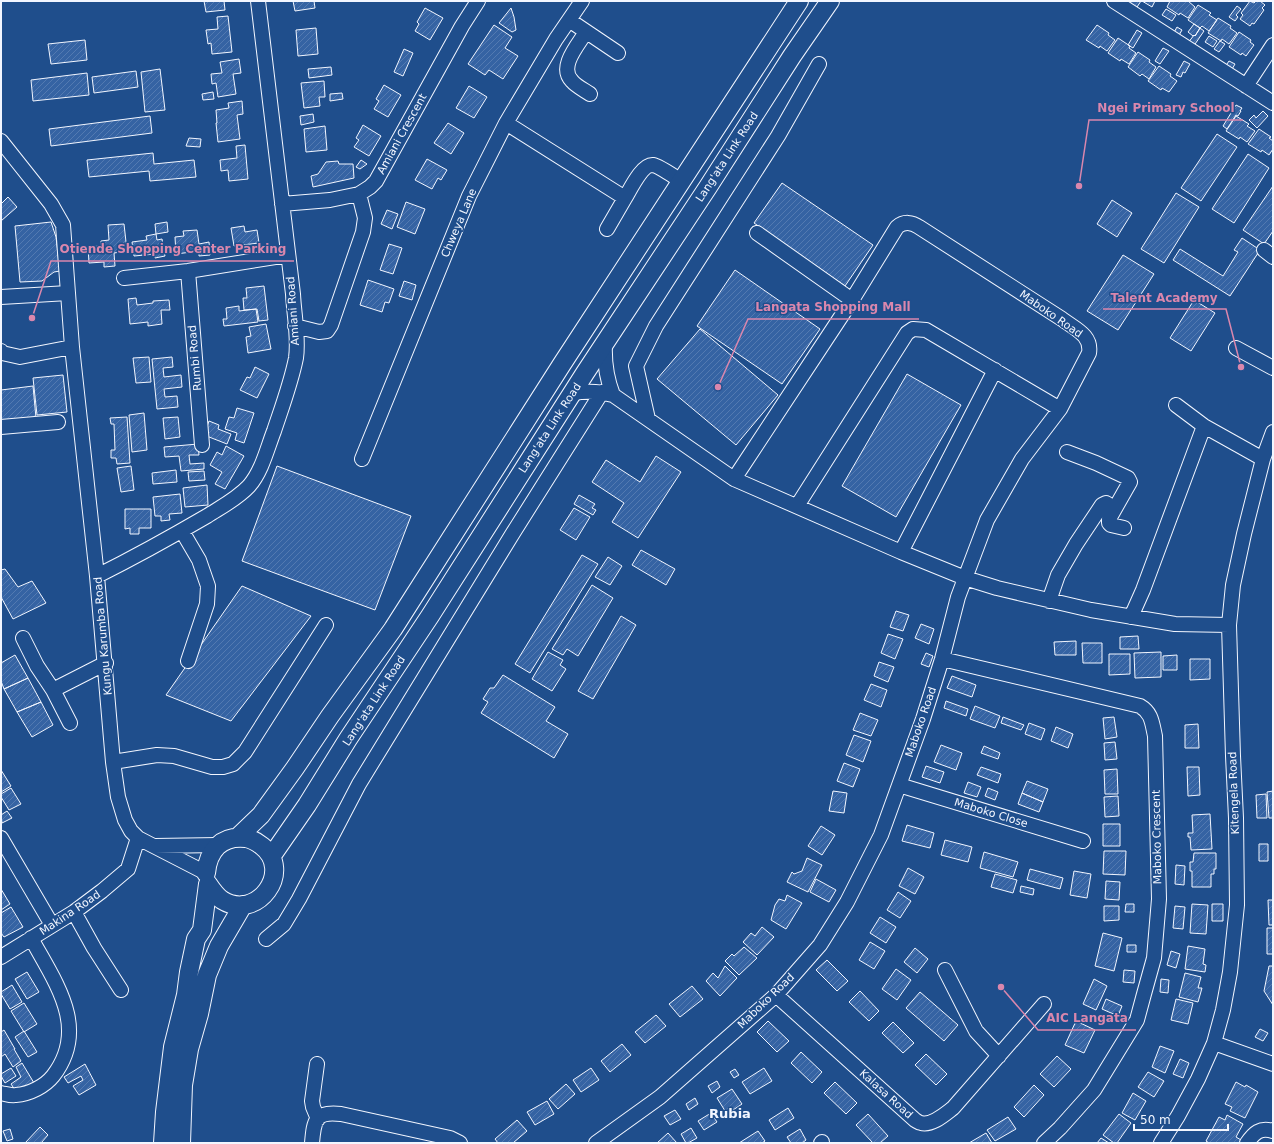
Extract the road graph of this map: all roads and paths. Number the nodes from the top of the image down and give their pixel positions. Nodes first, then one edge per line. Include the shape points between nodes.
1 (258, 1) edge
2 (478, 1) edge
3 (582, 1) edge
4 (799, 1) edge
5 (830, 1) edge
6 (1114, 1) edge
7 (569, 20) junction
8 (586, 32) junction
9 (1273, 45) edge
10 (618, 54) dead end
11 (819, 64) dead end
12 (1246, 86) junction
13 (590, 94) dead end
14 (1273, 103) edge
15 (506, 123) junction
16 (1, 141) edge
17 (681, 180) junction
18 (359, 194) junction
19 (625, 198) junction
20 (282, 204) junction
21 (607, 230) dead end
22 (757, 232) dead end
23 (288, 255) junction
24 (188, 271) junction
25 (124, 278) dead end
26 (68, 293) junction
27 (1, 297) edge
28 (852, 300) junction
29 (295, 326) junction
30 (605, 342) junction
31 (72, 347) junction
32 (1236, 348) dead end
33 (1, 352) edge
34 (1273, 368) edge
35 (995, 370) junction
36 (573, 393) junction
37 (608, 393) junction
38 (1176, 405) dead end
39 (1060, 409) junction
40 (648, 419) junction
41 (58, 422) dead end
42 (1204, 426) junction
43 (1, 427) edge
44 (1273, 432) edge
45 (202, 445) dead end
46 (1067, 452) dead end
47 (362, 459) dead end
48 (1263, 459) junction
49 (734, 479) junction
50 (798, 506) junction
51 (1114, 508) junction
52 (1124, 528) dead end
53 (182, 531) junction
54 (901, 552) junction
55 (98, 576) junction
56 (965, 578) junction
57 (1049, 602) junction
58 (1131, 617) junction
59 (326, 625) dead end
60 (1229, 625) junction
61 (23, 638) dead end
62 (942, 659) junction
63 (188, 661) dead end
64 (106, 663) junction
65 (53, 690) junction
66 (70, 723) dead end
67 (113, 762) junction
68 (899, 785) junction
69 (238, 837) junction
70 (1, 838) edge
71 (138, 838) junction
72 (1083, 841) dead end
73 (218, 845) junction
74 (152, 846) junction
75 (271, 857) junction
76 (207, 879) junction
77 (243, 905) junction
78 (74, 912) junction
79 (52, 926) junction
80 (31, 938) junction
81 (266, 939) dead end
82 (1, 957) edge
83 (945, 970) dead end
84 (121, 990) dead end
85 (776, 995) junction
86 (1044, 1004) dead end
87 (1214, 1043) junction
88 (999, 1056) junction
89 (317, 1064) dead end
90 (1273, 1064) edge
91 (1, 1093) edge
92 (318, 1119) junction
93 (1273, 1131) edge
94 (163, 1143) edge
95 (181, 1143) edge
96 (312, 1143) edge
97 (460, 1143) edge
98 (596, 1143) edge
99 (1044, 1143) edge
100 (1160, 1143) edge
101 (1247, 1143) edge

1 - 20 street, Amiani Road
2 - 18 street, Amiani Crescent via 376,181
3 - 7 street, Chweya Lane
4 - 17 main road
5 - 30 main road, Lang'ata Link Road
6 - 12 street
7 - 8 street
7 - 15 street, Chweya Lane
8 - 10 street
8 - 13 street via 566,66 572,81
9 - 12 street
11 - 40 street via 778,136 656,326 636,366
12 - 14 street
15 - 19 street
15 - 47 street, Chweya Lane via 469,196
16 - 26 street, Kungu Karumba Road via 51,204 63,225
17 - 19 street via 654,165 648,165
17 - 69 main road via 392,629 270,803
18 - 20 street, Amiani Crescent via 330,200
18 - 29 street via 365,218 363,232 331,326 327,331 320,332
19 - 21 street
20 - 23 street, Amiani Road
22 - 28 street
23 - 24 street
23 - 29 street, Amiani Road
24 - 25 street
24 - 45 street, Rumbi Road
26 - 27 street
26 - 31 street, Kungu Karumba Road
28 - 39 street, Maboko Road via 897,227 904,223 920,227 1062,319 1088,340 1089,353
28 - 49 street
29 - 53 street, Amiani Road via 296,357 290,382 257,474 237,497
30 - 36 main road, Lang'ata Link Road
30 - 37 street
31 - 33 street via 20,357
31 - 55 street, Kungu Karumba Road
32 - 34 street
35 - 39 street
35 - 50 street via 926,330 913,329 907,333
35 - 54 street
36 - 37 street
36 - 75 main road, Lang'ata Link Road
37 - 40 street
37 - 81 street via 513,533 359,784 284,924
38 - 42 street
39 - 56 street, Maboko Road via 1022,459 987,520
40 - 49 street
41 - 43 street
42 - 48 street
42 - 58 street
44 - 48 street, Kitengela Road
46 - 51 street via 1128,478 1130,482
48 - 60 street, Kitengela Road via 1233,585
49 - 50 street
50 - 54 street
51 - 52 street via 1109,523
51 - 57 street via 1106,503 1102,505 1058,575
53 - 55 street, Amiani Road
53 - 63 street via 199,560 208,586 207,604
54 - 56 street
55 - 64 street, Kungu Karumba Road
56 - 57 street
56 - 62 street, Maboko Road
57 - 58 street
58 - 60 street via 1175,624
59 - 67 street via 245,752 233,764 212,767 174,756 157,755
60 - 87 street, Kitengela Road via 1237,905 1230,972
61 - 65 street
62 - 68 street, Maboko Road
62 - 99 street, Maboko Crescent via 1140,706 1148,710 1152,721 1155,736 1159,899 1154,958 1136,1020 1115,1057 1094,1090
64 - 65 street
64 - 67 street, Kungu Karumba Road
65 - 66 street
67 - 71 street, Kungu Karumba Road via 118,797 125,820
68 - 72 street, Maboko Close
68 - 85 street, Maboko Road via 881,835 847,902 820,945
69 - 73 main road
69 - 75 main road via 258,843
70 - 79 street
71 - 74 street, Kungu Karumba Road
71 - 78 street, Makina Road via 128,869
73 - 74 street
73 - 76 main road via 207,863
74 - 76 street, Kungu Karumba Road
75 - 77 main road via 274,869 269,889 253,903
76 - 77 main road via 221,900
76 - 94 main road via 202,930 196,939 173,1047
77 - 95 main road via 219,946 207,975 183,1085
78 - 79 street, Makina Road
78 - 84 street
79 - 80 street, Makina Road
80 - 82 street, Makina Road
80 - 91 street via 62,994 69,1024 68,1049 61,1065 49,1081 34,1091 16,1096
83 - 88 street via 976,1031
85 - 88 street, Kalasa Road via 921,1123 931,1122 953,1108
85 - 98 street, Maboko Road via 660,1097
86 - 88 street, Kalasa Road
87 - 90 street
87 - 100 street, Kitengela Road via 1198,1079
89 - 92 street via 312,1101
92 - 96 street via 314,1123
92 - 97 street via 321,1115 341,1114 450,1138
93 - 101 street via 1262,1130 1255,1133

